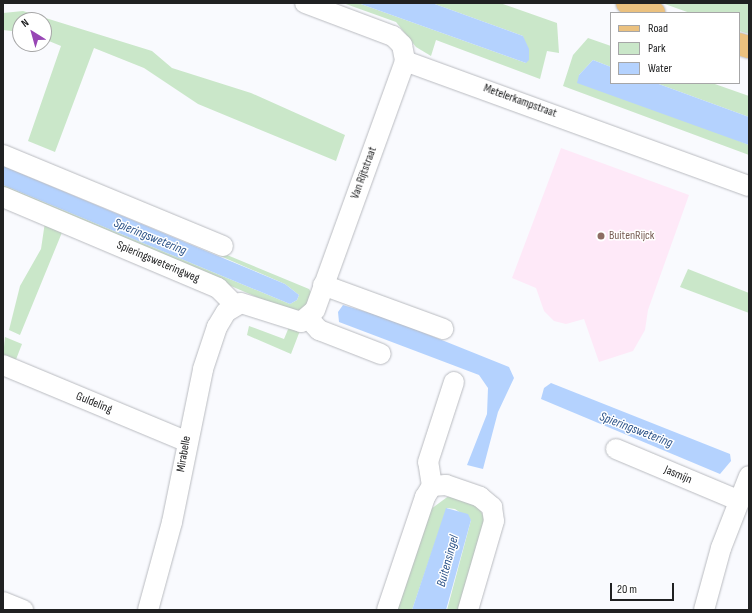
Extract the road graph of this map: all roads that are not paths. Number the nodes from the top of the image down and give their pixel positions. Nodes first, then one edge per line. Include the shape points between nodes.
1 (305, 3) edge
2 (627, 3) edge
3 (651, 12) edge
4 (405, 61) junction
5 (3, 155) edge
6 (749, 186) edge
7 (3, 197) edge
8 (223, 246) dead end
9 (323, 285) junction
10 (235, 305) junction
11 (309, 319) junction
12 (443, 329) dead end
13 (382, 354) dead end
14 (3, 365) edge
15 (454, 382) dead end
16 (186, 441) junction
17 (616, 449) dead end
18 (749, 476) edge
19 (432, 486) junction
20 (740, 501) junction
21 (3, 602) edge
22 (23, 610) edge
23 (148, 610) edge
24 (387, 610) edge
25 (468, 610) edge
26 (704, 610) edge

1 - 4 street via 393,36 402,45
2 - 3 main road
4 - 6 street, Metelerkampstraat
4 - 9 street, Van Rijtstraat
5 - 8 street
7 - 10 street, Spieringsweteringweg via 218,288
9 - 11 street via 316,310
9 - 12 street
10 - 11 street via 250,304 301,322
10 - 16 street, Mirabelle via 217,327 202,369
11 - 13 street via 319,330
14 - 16 street, Guldeling
15 - 19 street via 428,462
16 - 23 street, Mirabelle via 172,522
17 - 20 street, Jasmijn
18 - 20 street
19 - 24 street via 425,497
19 - 25 street via 446,485 480,497 492,507 494,521
20 - 26 street via 721,548
21 - 22 street

